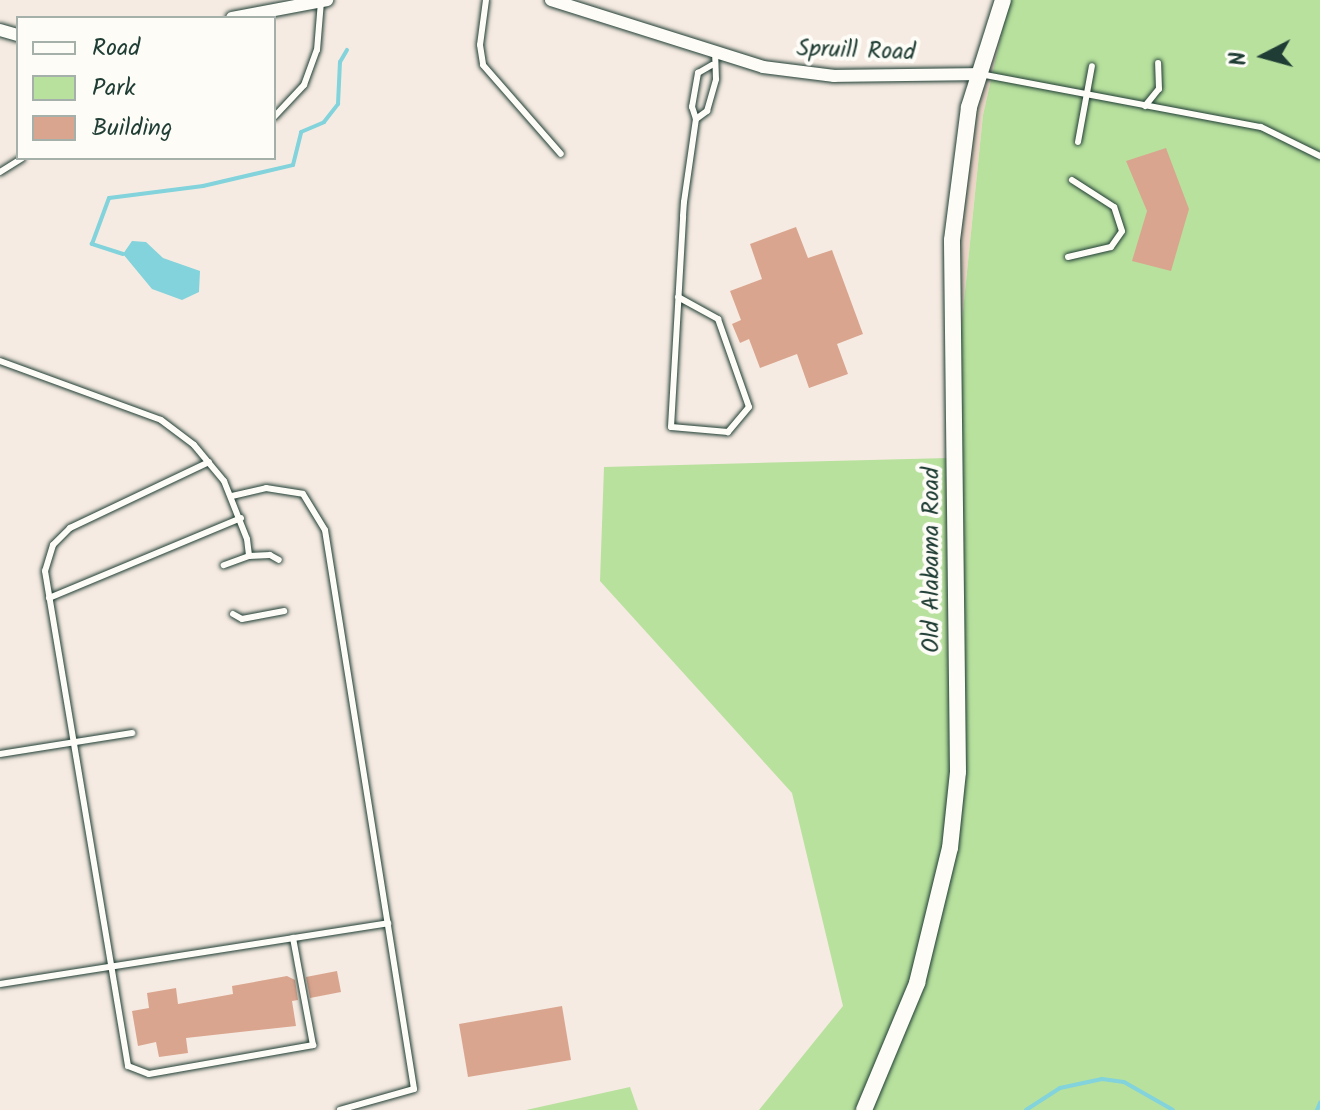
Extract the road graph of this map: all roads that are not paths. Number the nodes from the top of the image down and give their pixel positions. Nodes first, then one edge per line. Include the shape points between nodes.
1 (486, 0) edge
2 (551, 0) edge
3 (1003, 0) edge
4 (324, 1) edge
5 (243, 16) edge
6 (714, 60) junction
7 (1158, 63) dead end
8 (1092, 66) dead end
9 (979, 74) junction
10 (1084, 97) junction
11 (1145, 106) junction
12 (276, 115) edge
13 (696, 119) junction
14 (1078, 142) dead end
15 (561, 154) dead end
16 (1320, 156) edge
17 (19, 160) edge
18 (0, 172) edge
19 (1072, 180) dead end
20 (1068, 257) dead end
21 (678, 297) junction
22 (1, 364) edge
23 (209, 462) junction
24 (232, 496) junction
25 (241, 518) junction
26 (249, 556) junction
27 (279, 560) dead end
28 (224, 565) dead end
29 (49, 598) junction
30 (284, 611) dead end
31 (233, 614) dead end
32 (132, 733) dead end
33 (74, 743) junction
34 (0, 754) edge
35 (388, 923) junction
36 (293, 938) junction
37 (109, 967) junction
38 (0, 984) edge
39 (340, 1110) edge
40 (864, 1110) edge

1 - 15 lane via 483,65
2 - 6 street, Spruill Road
3 - 9 main road, Old Alabama Road
4 - 5 street
4 - 12 lane via 317,50 304,85
6 - 9 street, Spruill Road via 834,76
6 - 13 lane via 716,79 707,111
6 - 13 lane via 698,73 692,107
7 - 11 lane via 1159,89
8 - 10 lane
9 - 10 lane
9 - 40 main road, Old Alabama Road via 962,147 952,240 958,772 950,848 917,983
10 - 11 lane
10 - 14 lane
11 - 16 lane via 1261,127
13 - 21 lane
17 - 18 lane
19 - 20 lane via 1114,207 1122,231 1111,247
21 - 21 lane via 718,319 749,407 728,432 671,427
22 - 23 lane via 161,420
23 - 24 lane
23 - 29 lane via 70,528 53,545 45,571
24 - 25 lane
24 - 35 lane via 266,488 303,494 325,530
25 - 26 lane
25 - 29 lane
26 - 27 lane
26 - 28 lane
29 - 33 lane
30 - 31 lane via 242,619
32 - 33 lane
33 - 34 lane
33 - 37 lane
35 - 36 lane
35 - 39 lane via 414,1089
36 - 37 lane
36 - 37 lane via 313,1045 149,1074 128,1066
37 - 38 lane

